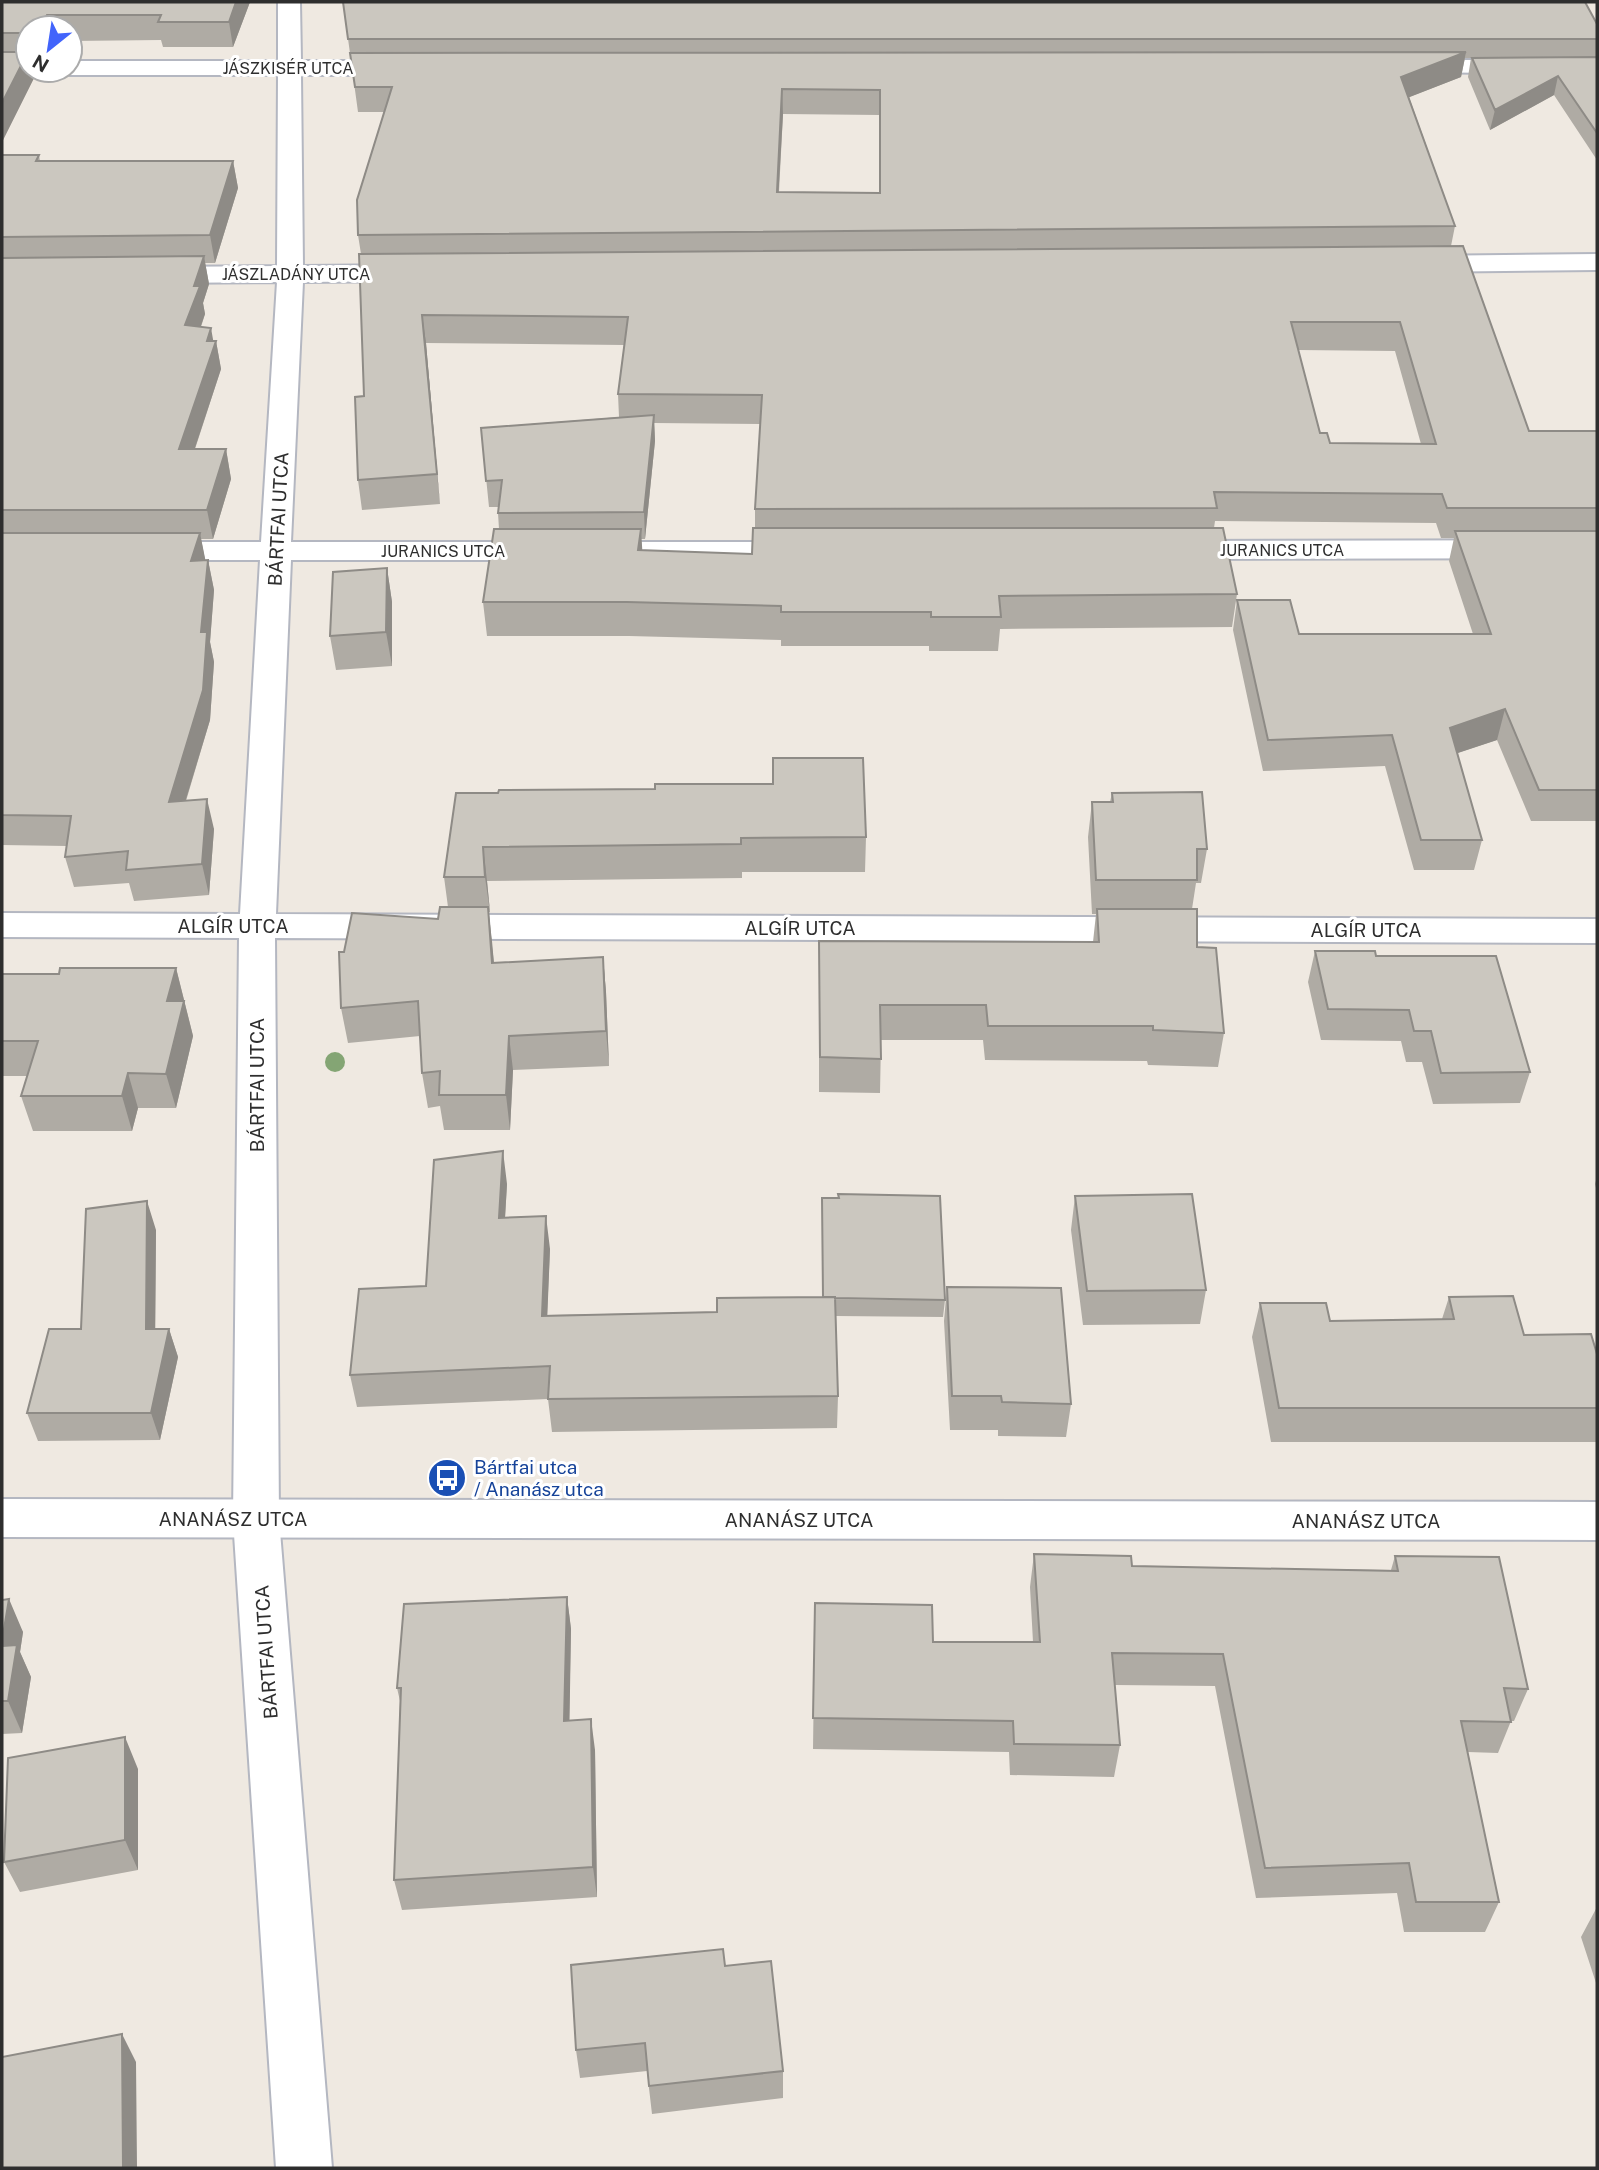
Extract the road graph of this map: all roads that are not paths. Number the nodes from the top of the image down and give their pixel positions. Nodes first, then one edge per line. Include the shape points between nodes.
1 (289, 2) edge
2 (1388, 67) edge
3 (1597, 67) edge
4 (84, 68) edge
5 (289, 68) junction
6 (423, 68) edge
7 (1597, 262) edge
8 (1389, 264) edge
9 (430, 273) edge
10 (125, 275) edge
11 (290, 275) junction
12 (1597, 549) edge
13 (1153, 550) edge
14 (126, 551) edge
15 (277, 551) junction
16 (834, 551) edge
17 (2, 925) edge
18 (257, 926) junction
19 (1597, 931) edge
20 (2, 1518) edge
21 (256, 1519) junction
22 (1597, 1521) edge
23 (304, 2168) edge

1 - 5 street, BÁRTFAI UTCA
2 - 3 street
4 - 5 street, JÁSZKISÉR UTCA
5 - 6 street, JÁSZKISÉR UTCA
5 - 11 street, BÁRTFAI UTCA
7 - 8 street
9 - 11 street, JÁSZLADÁNY UTCA
10 - 11 street, JÁSZLADÁNY UTCA
11 - 15 street, BÁRTFAI UTCA
12 - 13 street, JURANICS UTCA
14 - 15 street, JURANICS UTCA
15 - 16 street, JURANICS UTCA
15 - 18 street, BÁRTFAI UTCA
17 - 18 street, ALGÍR UTCA
18 - 19 street, ALGÍR UTCA
18 - 21 street, BÁRTFAI UTCA
20 - 21 street, ANANÁSZ UTCA
21 - 22 street, ANANÁSZ UTCA
21 - 23 street, BÁRTFAI UTCA

